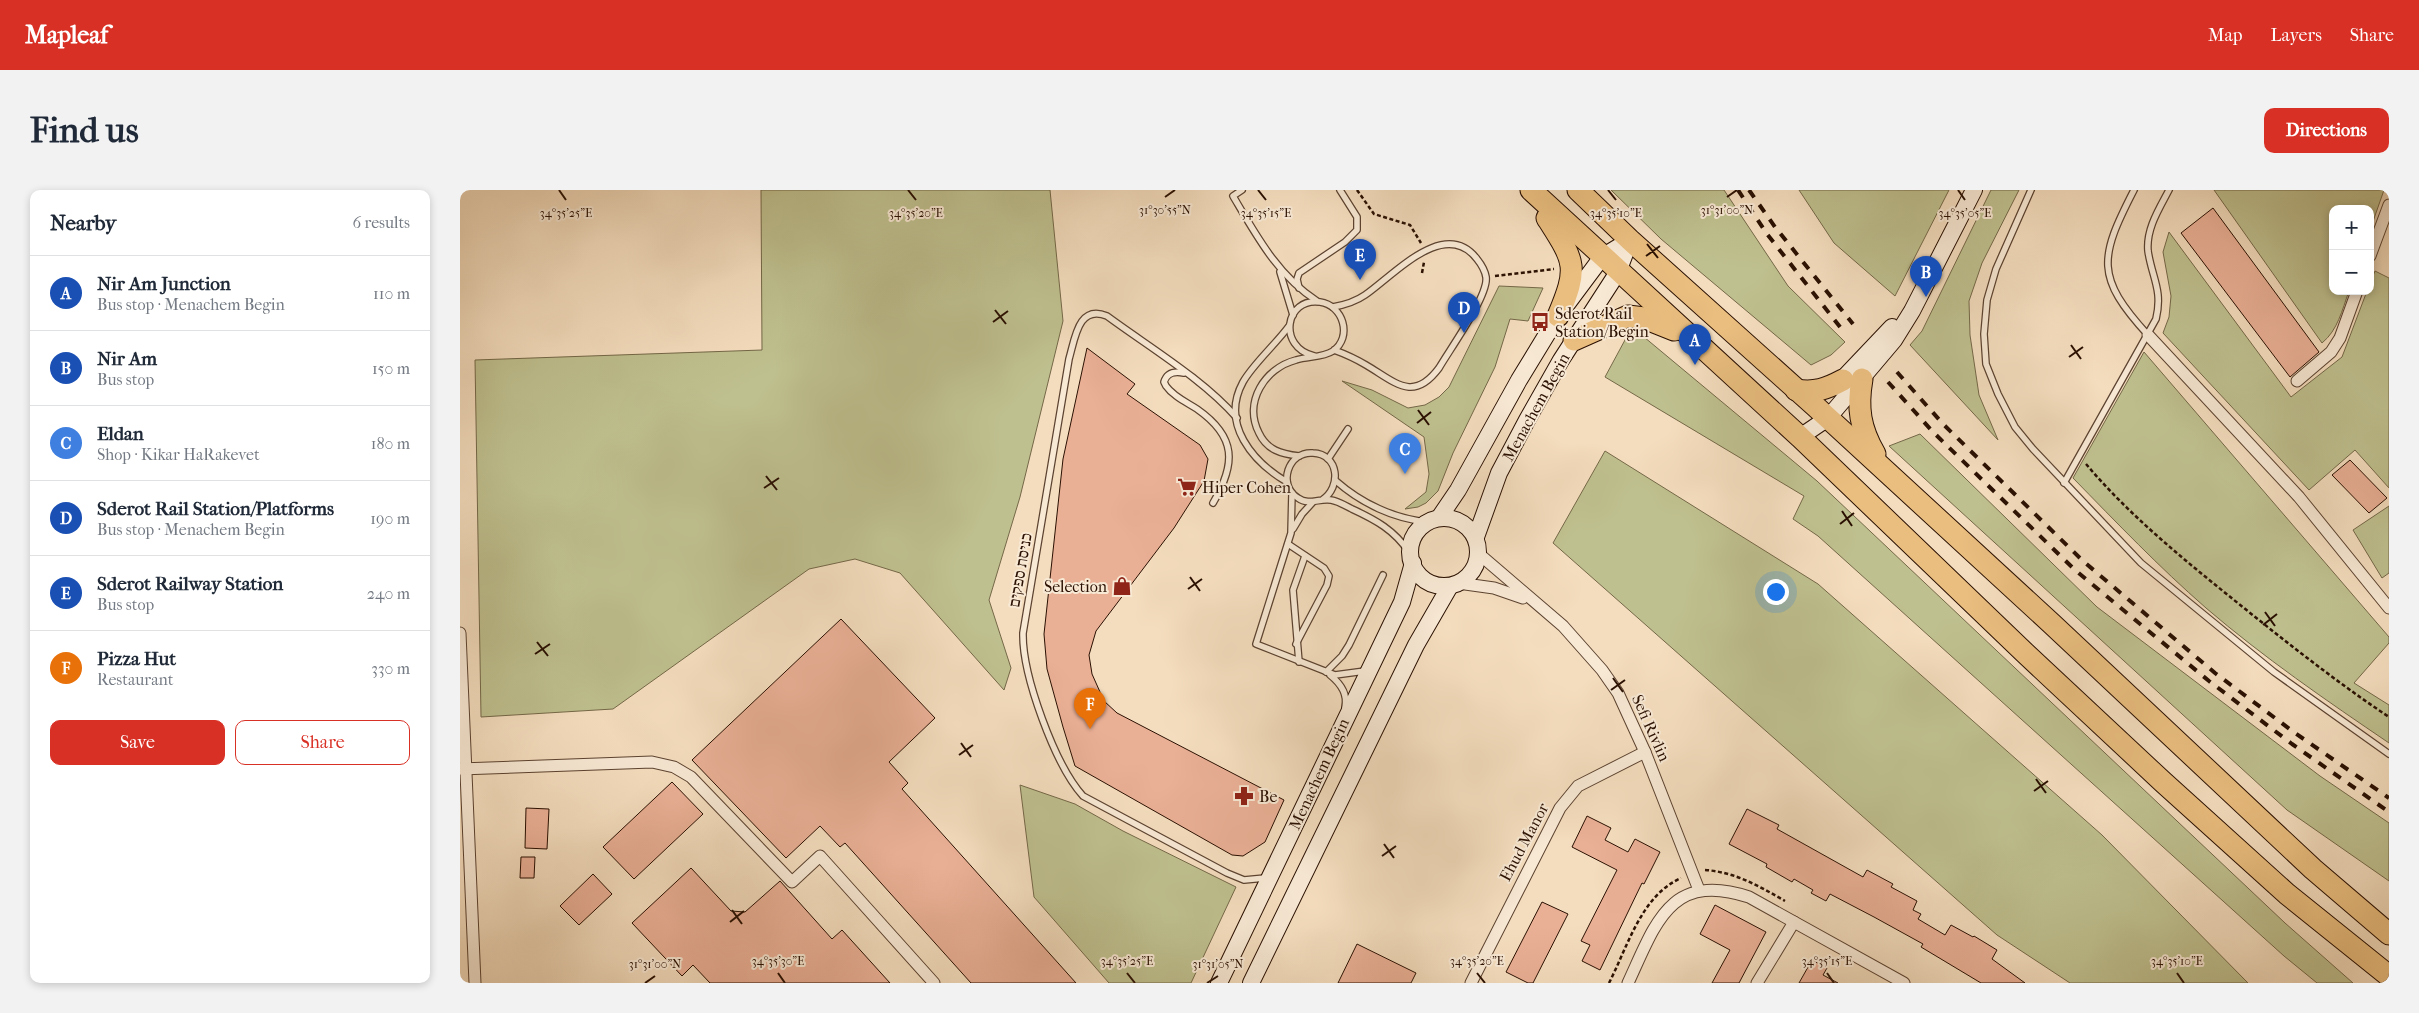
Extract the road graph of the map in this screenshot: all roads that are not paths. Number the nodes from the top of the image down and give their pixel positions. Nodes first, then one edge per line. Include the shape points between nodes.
1 (1242, 190) edge
2 (1340, 190) edge
3 (1530, 190) edge
4 (1578, 190) edge
5 (1974, 190) edge
6 (2031, 190) edge
7 (2134, 190) edge
8 (2169, 190) edge
9 (2389, 205) edge
10 (1630, 240) junction
11 (2372, 250) edge
12 (1602, 257) junction
13 (1278, 267) junction
14 (1618, 272) junction
15 (1299, 288) junction
16 (2356, 295) edge
17 (1318, 302) junction
18 (1333, 307) junction
19 (1293, 315) junction
20 (1558, 316) junction
21 (1289, 326) junction
22 (2148, 335) junction
23 (1688, 336) junction
24 (1574, 340) junction
25 (1334, 350) junction
26 (1314, 356) junction
27 (1188, 375) junction
28 (1853, 380) junction
29 (2298, 381) dead end
30 (1796, 390) junction
31 (1821, 412) junction
32 (1237, 418) junction
33 (1348, 429) dead end
34 (1800, 437) junction
35 (1299, 456) junction
36 (1328, 459) junction
37 (1884, 470) junction
38 (1336, 481) junction
39 (1287, 482) junction
40 (2064, 483) junction
41 (1292, 494) junction
42 (1322, 500) junction
43 (1313, 502) junction
44 (1212, 503) dead end
45 (1434, 520) junction
46 (1291, 533) junction
47 (1476, 537) junction
48 (1288, 544) junction
49 (1479, 554) junction
50 (1306, 556) junction
51 (1411, 558) junction
52 (1383, 575) dead end
53 (1454, 585) junction
54 (1536, 603) junction
55 (2389, 608) edge
56 (460, 633) edge
57 (1296, 644) junction
58 (1299, 662) junction
59 (1371, 667) junction
60 (1326, 672) junction
61 (1342, 725) junction
62 (1645, 752) junction
63 (2389, 754) edge
64 (463, 769) edge
65 (1273, 872) junction
66 (1699, 890) junction
67 (1794, 922) junction
68 (2389, 934) edge
69 (2389, 976) edge
70 (475, 983) edge
71 (934, 983) edge
72 (1219, 983) edge
73 (1251, 983) edge
74 (1471, 983) edge
75 (1628, 983) edge
76 (1757, 983) edge
77 (1904, 983) edge

1 - 13 lane via 1233,196
2 - 15 lane via 1357,217 1357,230 1299,273
3 - 12 highway
3 - 20 highway via 1566,246 1573,266 1570,289
4 - 10 highway
5 - 28 main road via 1904,325
6 - 40 lane via 1996,269 1987,300 1986,364 2015,427
7 - 22 lane via 2112,239 2107,263 2116,296
8 - 22 lane via 2149,235 2148,251 2158,286 2158,308
9 - 11 street
10 - 12 main road, Menachem Begin
10 - 14 main road, Menachem Begin
10 - 30 highway
12 - 14 highway
12 - 20 main road, Menachem Begin
13 - 15 lane
13 - 19 lane
14 - 23 highway
14 - 24 main road, Menachem Begin
15 - 17 lane
16 - 29 street via 2332,352
17 - 18 lane
17 - 19 lane via 1303,305
18 - 25 lane via 1339,313 1344,329
18 - 25 lane via 1363,296 1425,251 1444,243 1462,246 1478,260 1486,277 1480,300 1439,368 1419,386 1402,386
19 - 21 lane
20 - 45 main road, Menachem Begin via 1458,490
21 - 26 lane via 1292,342 1298,349
21 - 32 lane via 1243,382
22 - 40 lane
22 - 55 street via 2299,497
23 - 24 highway via 1644,318 1628,316
23 - 34 highway
24 - 47 main road, Menachem Begin via 1541,392 1500,473
25 - 26 lane
26 - 35 lane via 1284,364 1274,371 1263,381 1254,404 1255,427 1261,439 1274,450
27 - 32 lane, כניסת ספקים
27 - 44 lane via 1172,372 1165,378 1166,386 1215,424 1228,448 1225,482
27 - 65 lane, כניסת ספקים via 1108,316 1100,313 1086,316 1080,324 1069,359 1023,633 1024,656 1028,676 1056,751 1068,778 1083,796 1244,880 1265,879
28 - 30 highway via 1825,390
28 - 31 main road
28 - 37 highway via 1859,417 1867,440
30 - 31 highway
31 - 34 main road
31 - 37 highway
32 - 39 lane via 1241,436 1254,458
33 - 36 lane
34 - 69 highway via 2156,776 2287,894
35 - 36 lane via 1315,453
35 - 39 lane via 1288,468
36 - 38 lane via 1334,467
37 - 68 highway via 2313,869
38 - 42 lane via 1332,491
38 - 45 lane via 1359,499 1391,513
39 - 41 lane
40 - 63 lane via 2141,563 2274,672
41 - 43 lane
41 - 46 lane
42 - 43 lane
42 - 51 lane via 1339,502 1386,526 1400,538
43 - 46 lane
45 - 47 main road via 1452,518 1462,522
45 - 51 main road via 1414,537
46 - 48 lane
47 - 49 main road
48 - 50 lane
48 - 58 lane via 1256,644
49 - 53 main road via 1474,569
49 - 54 street, Sefi Rivlin
50 - 57 lane via 1293,590
50 - 57 lane via 1324,568 1329,576
51 - 53 main road via 1425,580 1436,585
51 - 59 main road, Menachem Begin via 1402,602
52 - 60 lane via 1349,646
53 - 54 street, Sefi Rivlin via 1494,588
53 - 73 main road, Menachem Begin via 1416,645
54 - 62 street, Sefi Rivlin via 1563,626 1602,670 1618,693
56 - 64 street
57 - 58 lane
58 - 60 lane
59 - 60 lane via 1353,674
59 - 61 main road, Menachem Begin
60 - 61 lane via 1340,684 1346,701
61 - 65 main road, Menachem Begin
62 - 66 street, Sefi Rivlin
62 - 74 street, Ehud Manor via 1578,786 1560,808
64 - 70 street
64 - 71 street via 652,762 674,767 691,777 792,882 820,856
65 - 72 main road, Menachem Begin
66 - 67 street via 1726,890 1749,897
66 - 75 street via 1670,905 1653,929
67 - 76 street
67 - 77 street

